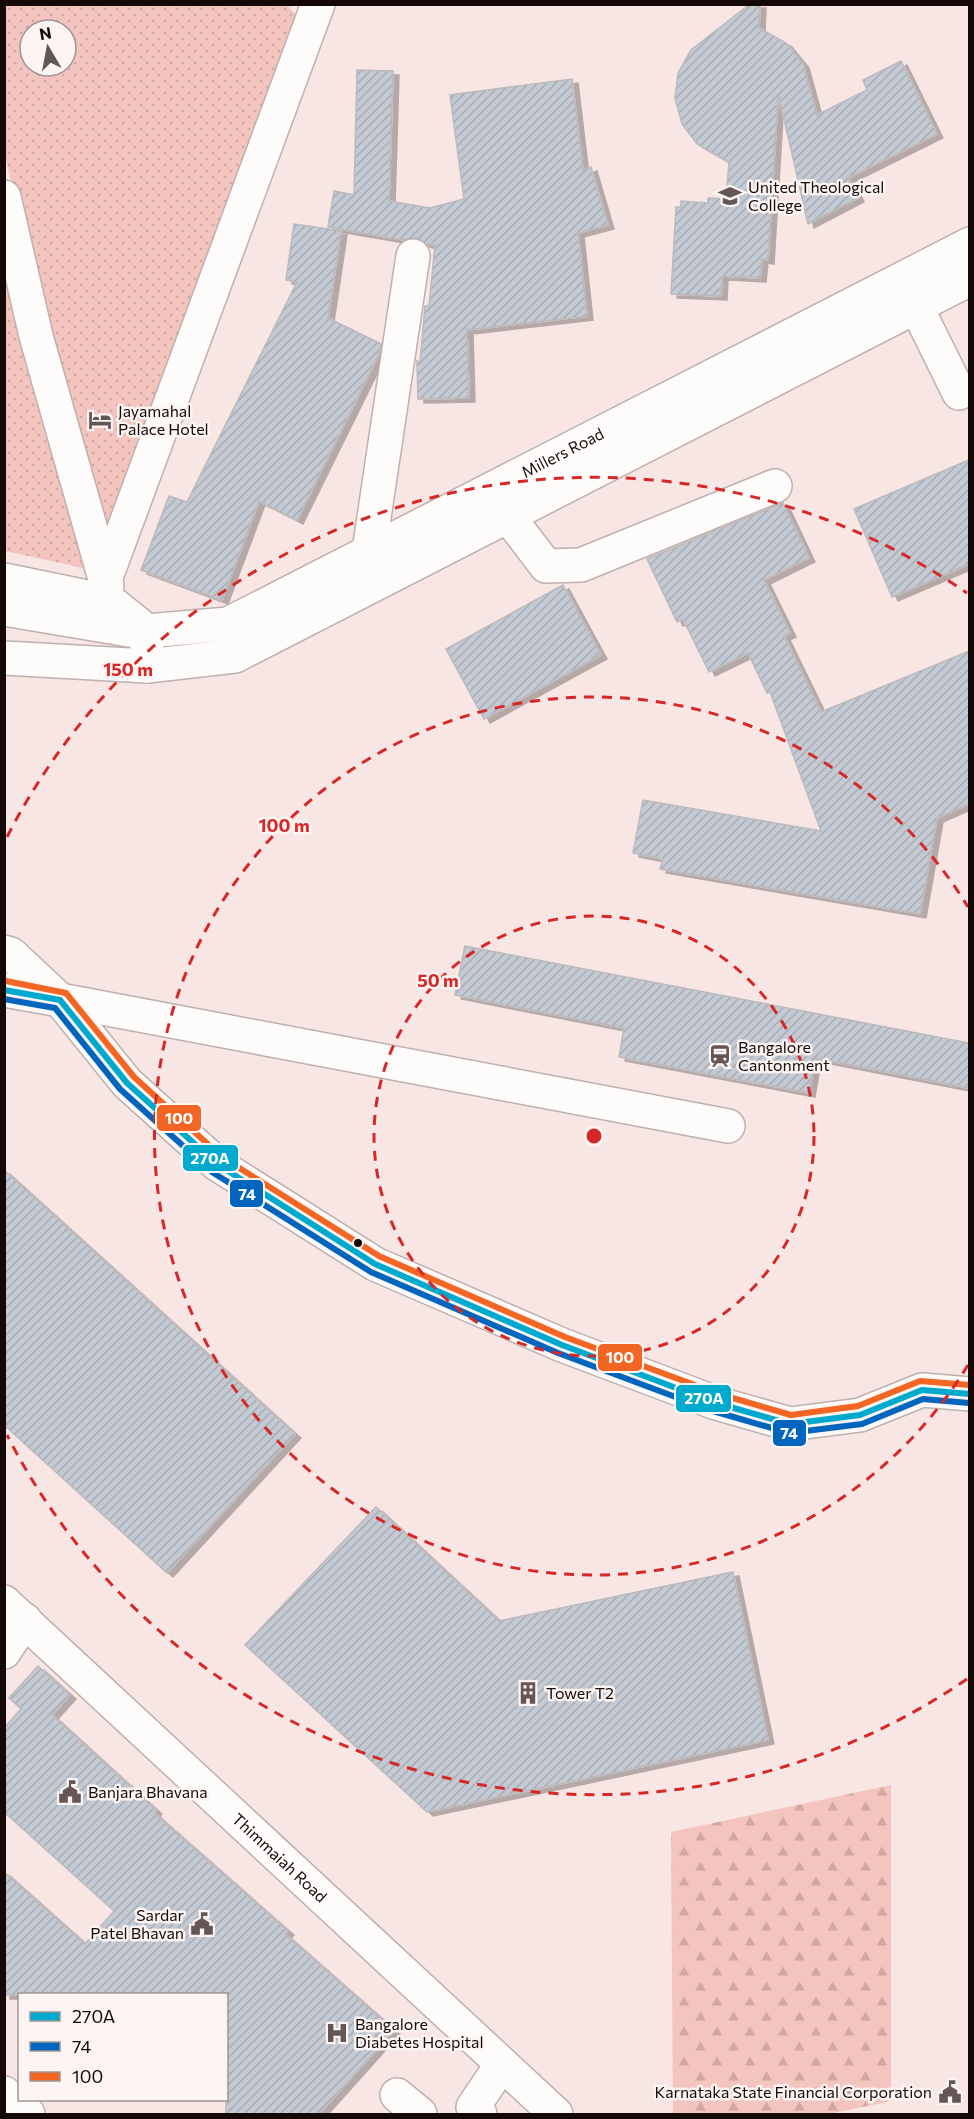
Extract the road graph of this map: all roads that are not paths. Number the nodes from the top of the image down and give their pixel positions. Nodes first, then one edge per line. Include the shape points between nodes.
1 (307, 11) edge
2 (4, 197) edge
3 (969, 244) edge
4 (421, 251) dead end
5 (969, 279) edge
6 (916, 306) junction
7 (959, 393) dead end
8 (775, 486) dead end
9 (500, 502) junction
10 (381, 546) junction
11 (4, 580) edge
12 (108, 591) junction
13 (4, 609) edge
14 (147, 631) junction
15 (4, 658) edge
16 (147, 666) junction
17 (4, 952) edge
18 (4, 990) edge
19 (60, 1000) junction
20 (728, 1126) dead end
21 (969, 1394) edge
22 (15, 1611) edge
23 (4, 1652) edge
24 (502, 2064) junction
25 (4, 2093) edge
26 (28, 2115) edge
27 (480, 2115) edge
28 (556, 2115) edge

1 - 12 street
2 - 12 street via 36,336
3 - 9 street, Millers Road
4 - 10 street
5 - 6 street, Millers Road
6 - 7 street
6 - 9 street, Millers Road
8 - 9 street via 581,564 546,566
9 - 10 street, Millers Road
9 - 16 street, Millers Road via 235,656
10 - 14 street, Millers Road via 228,624
11 - 12 street
12 - 14 street
13 - 14 street, Millers Road
14 - 16 street
15 - 16 street, Millers Road
17 - 19 street via 11,954
18 - 19 street
19 - 20 street
19 - 21 street via 127,1083 217,1164 375,1264 562,1345 716,1403 790,1424 860,1415 922,1390
22 - 23 street
22 - 24 street, Thimmaiah Road
24 - 27 street via 473,2107
24 - 28 street, Thimmaiah Road
25 - 26 street

